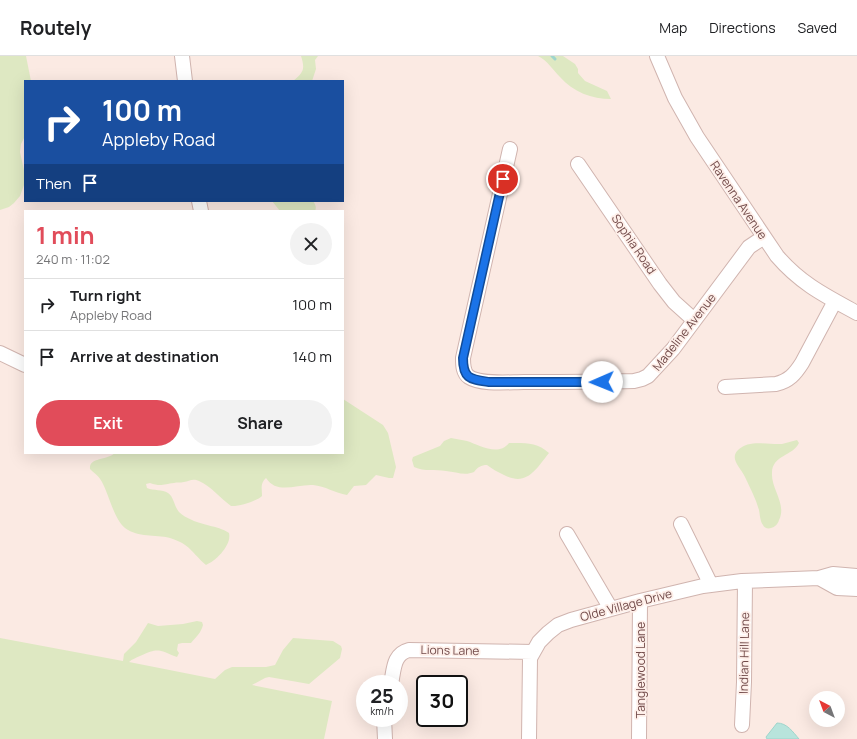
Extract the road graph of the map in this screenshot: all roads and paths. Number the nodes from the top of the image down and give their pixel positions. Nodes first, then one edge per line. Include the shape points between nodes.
1 (182, 56) edge
2 (658, 56) edge
3 (185, 80) edge
4 (510, 149) dead end
5 (578, 164) dead end
6 (764, 237) junction
7 (835, 301) junction
8 (857, 313) edge
9 (694, 320) junction
10 (0, 353) edge
11 (24, 365) edge
12 (725, 387) dead end
13 (681, 524) dead end
14 (567, 534) dead end
15 (857, 576) edge
16 (819, 578) junction
17 (745, 581) junction
18 (711, 585) junction
19 (857, 589) edge
20 (640, 601) junction
21 (611, 609) junction
22 (533, 652) junction
23 (393, 675) edge
24 (742, 725) dead end
25 (384, 727) edge
26 (385, 739) edge
27 (529, 739) edge
28 (640, 739) edge

1 - 3 street
2 - 6 street, Ravenna Avenue via 675,98 690,125
4 - 9 street, Madeline Avenue via 463,358 464,372 469,377 489,382 642,379 648,376 673,349
5 - 9 street, Sophia Road via 660,284 674,302
6 - 7 street, Ravenna Avenue via 794,275
6 - 9 street, Madeline Avenue via 749,247
7 - 8 street, Ravenna Avenue
7 - 12 street via 802,363 790,378 776,384
10 - 11 street
13 - 18 street
14 - 21 street
15 - 16 street, Olde Village Drive via 833,574
16 - 17 street, Olde Village Drive
16 - 19 street via 837,588
17 - 18 street, Olde Village Drive
17 - 24 street, Indian Hill Lane
18 - 20 street, Olde Village Drive
20 - 21 street, Olde Village Drive
20 - 28 street, Tanglewood Lane
21 - 22 street, Olde Village Drive via 558,625 539,642
22 - 23 street, Lions Lane via 402,651 398,655
22 - 27 street, Olde Village Drive via 530,658
25 - 26 street

